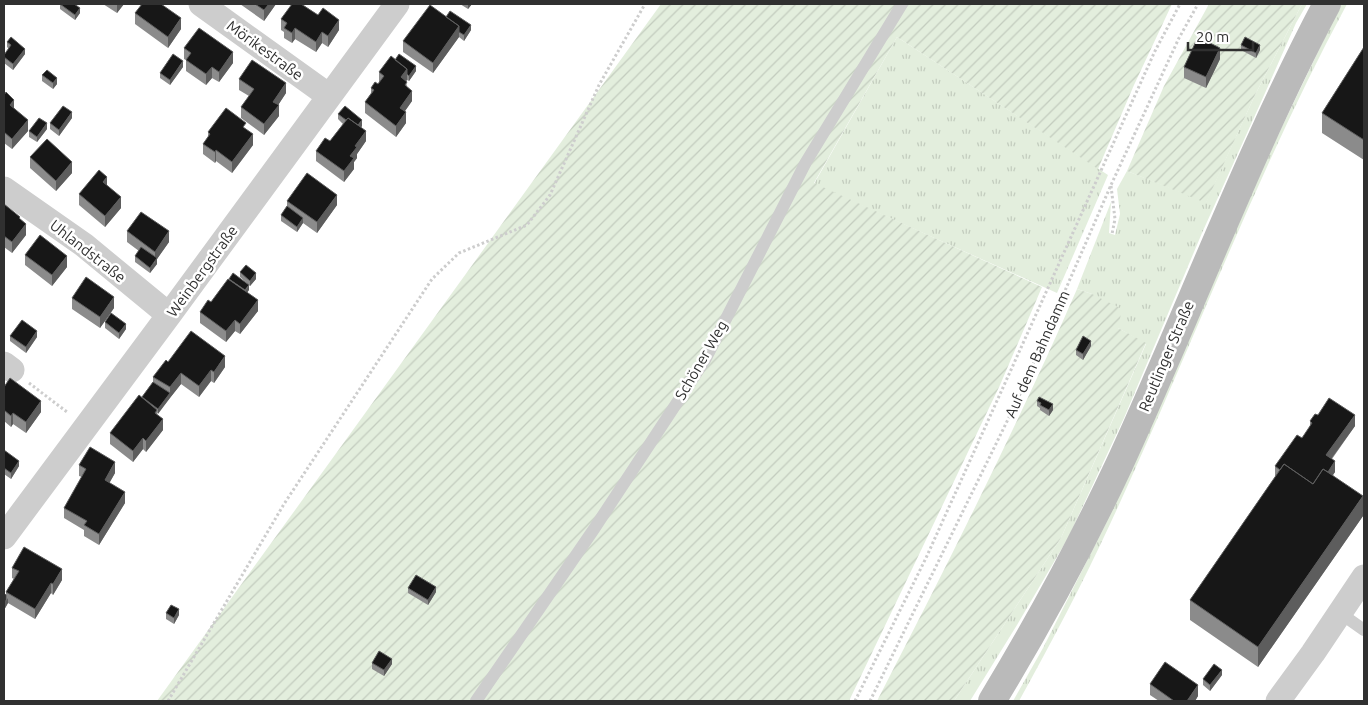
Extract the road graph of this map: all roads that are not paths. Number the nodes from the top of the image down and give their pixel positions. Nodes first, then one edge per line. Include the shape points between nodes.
1 (397, 4) edge
2 (902, 4) edge
3 (1328, 4) edge
4 (205, 5) edge
5 (329, 96) junction
6 (4, 189) edge
7 (169, 315) junction
8 (4, 537) edge
9 (1364, 577) edge
10 (1340, 613) junction
11 (1364, 630) edge
12 (476, 701) edge
13 (992, 701) edge
14 (1278, 701) edge

1 - 5 street, Weinbergstraße
2 - 12 lane, Schöner Weg via 806,162 704,360 594,530
3 - 13 main road, Reutlinger Straße via 1275,108 1119,464 1056,590
4 - 5 street, Mörikestraße
5 - 7 street, Weinbergstraße
6 - 7 street, Uhlandstraße via 84,246
7 - 8 street, Weinbergstraße
9 - 10 street
10 - 11 lane
10 - 14 street

